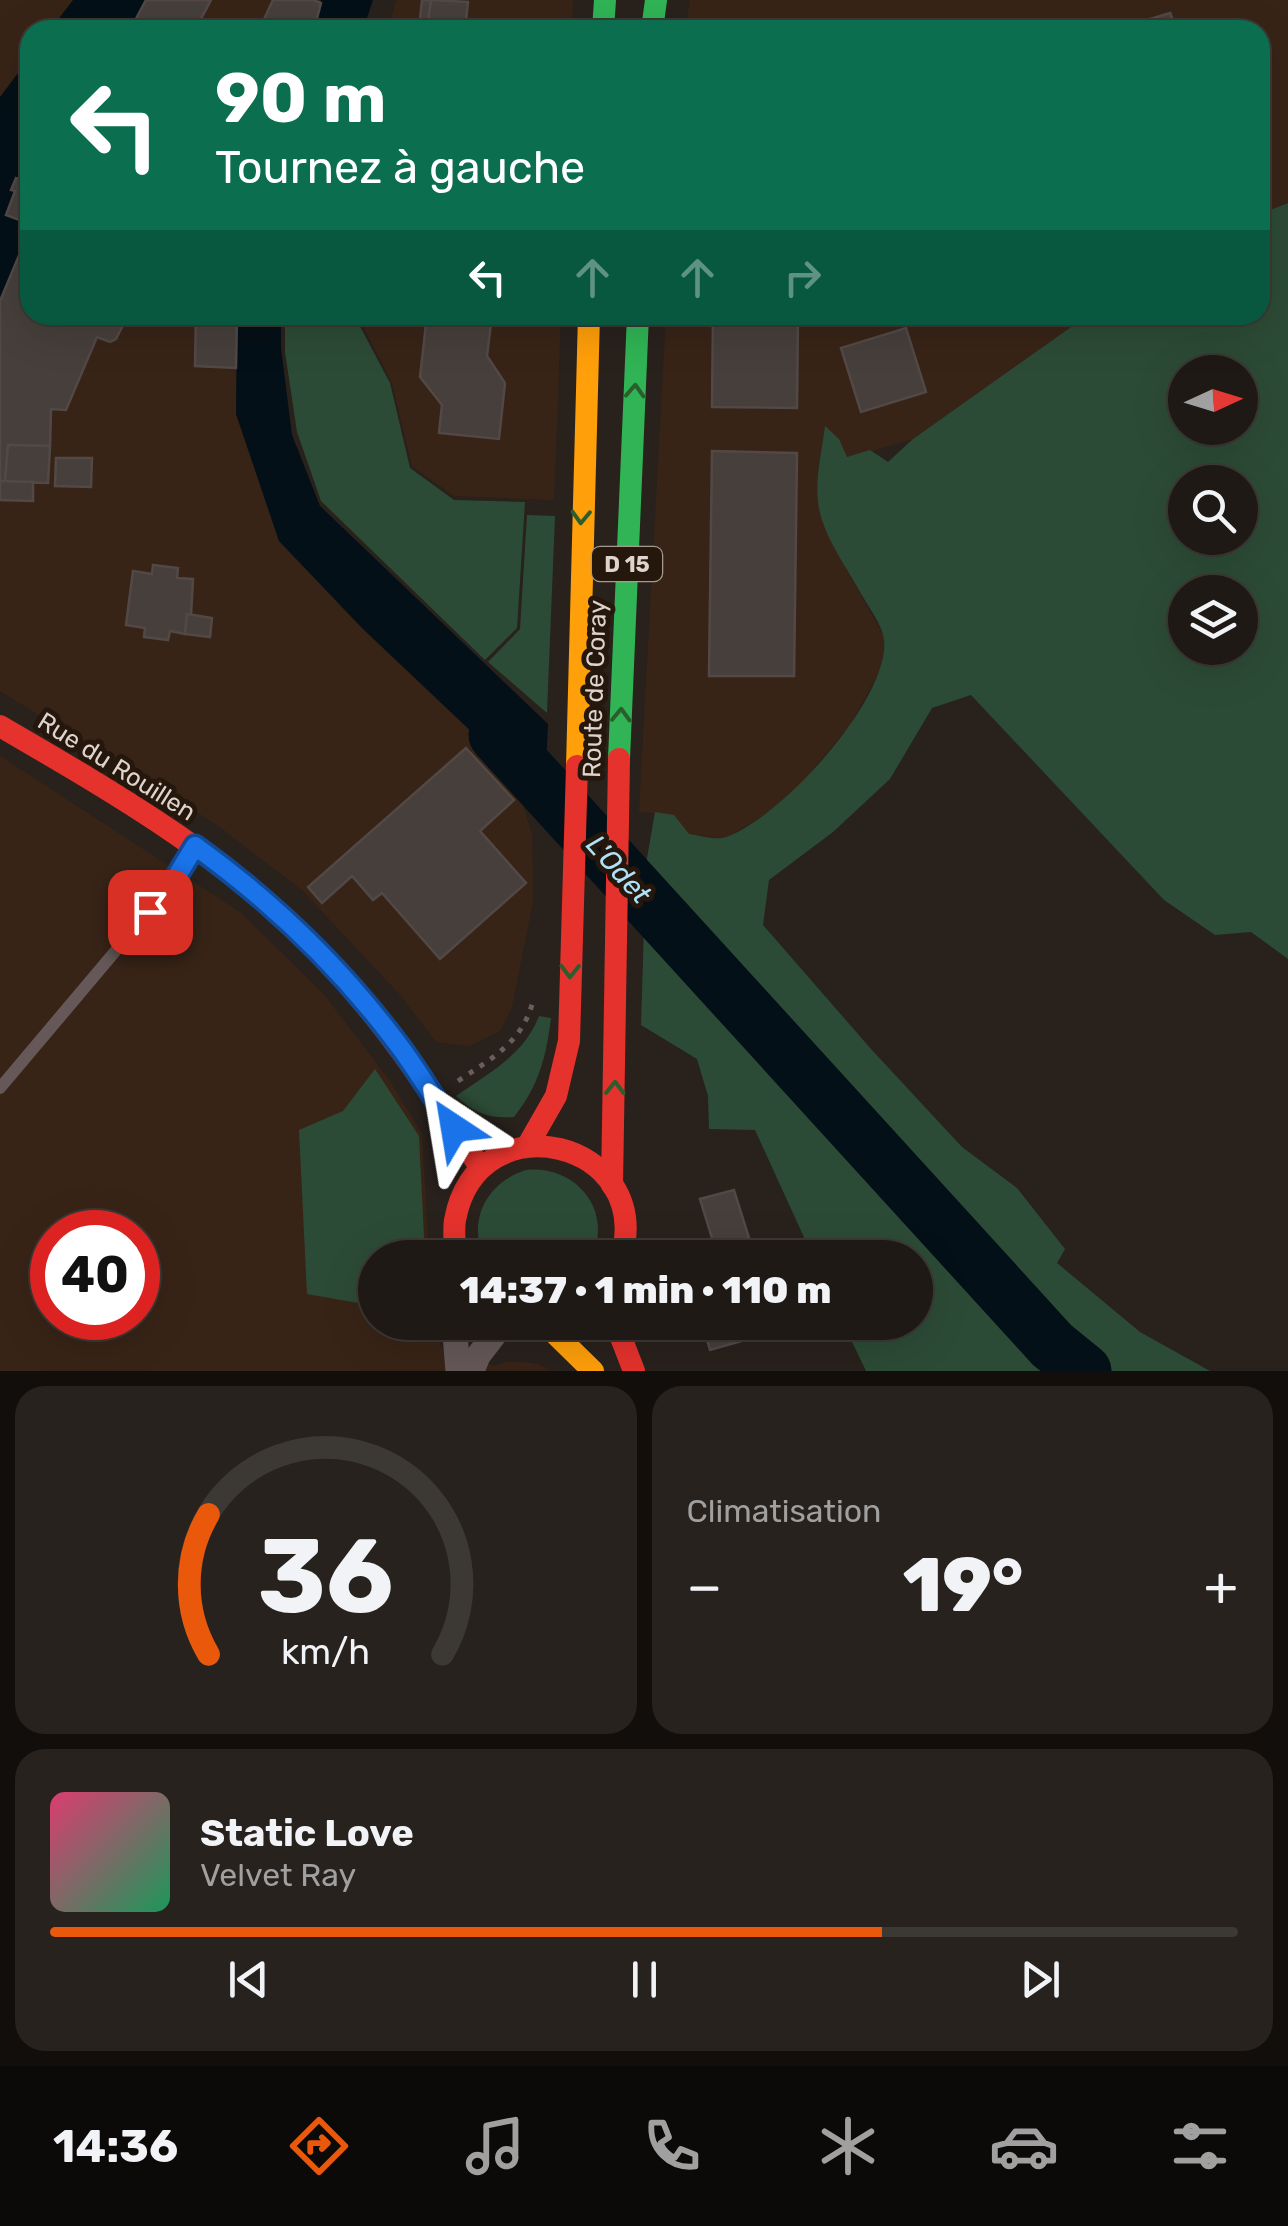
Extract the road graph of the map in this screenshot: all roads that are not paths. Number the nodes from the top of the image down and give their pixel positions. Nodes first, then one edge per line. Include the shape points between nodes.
1 (588, 325) edge
2 (638, 325) edge
3 (0, 726) edge
4 (195, 846) junction
5 (0, 1088) edge
6 (528, 1145) junction
7 (480, 1167) junction
8 (612, 1185) junction
9 (454, 1240) edge
10 (624, 1240) edge
11 (455, 1340) edge
12 (490, 1340) edge
13 (561, 1340) edge
14 (622, 1340) edge
15 (458, 1371) edge
16 (472, 1371) edge
17 (593, 1371) edge
18 (634, 1371) edge

1 -> 6 main road, Route de Coray / D 15 via 566,1062 556,1096
8 -> 2 main road, Route de Coray / D 15 via 618,813
3 - 4 main road, Rue du Rouillen
4 - 5 lane via 172,884
4 - 7 main road, Rue du Rouillen via 336,970 396,1042
6 - 7 main road
6 - 8 main road via 582,1156
7 - 9 main road via 457,1202
8 - 10 main road, Route de Coray via 624,1214
11 - 15 street
12 - 16 street
13 - 17 main road
14 - 18 main road

